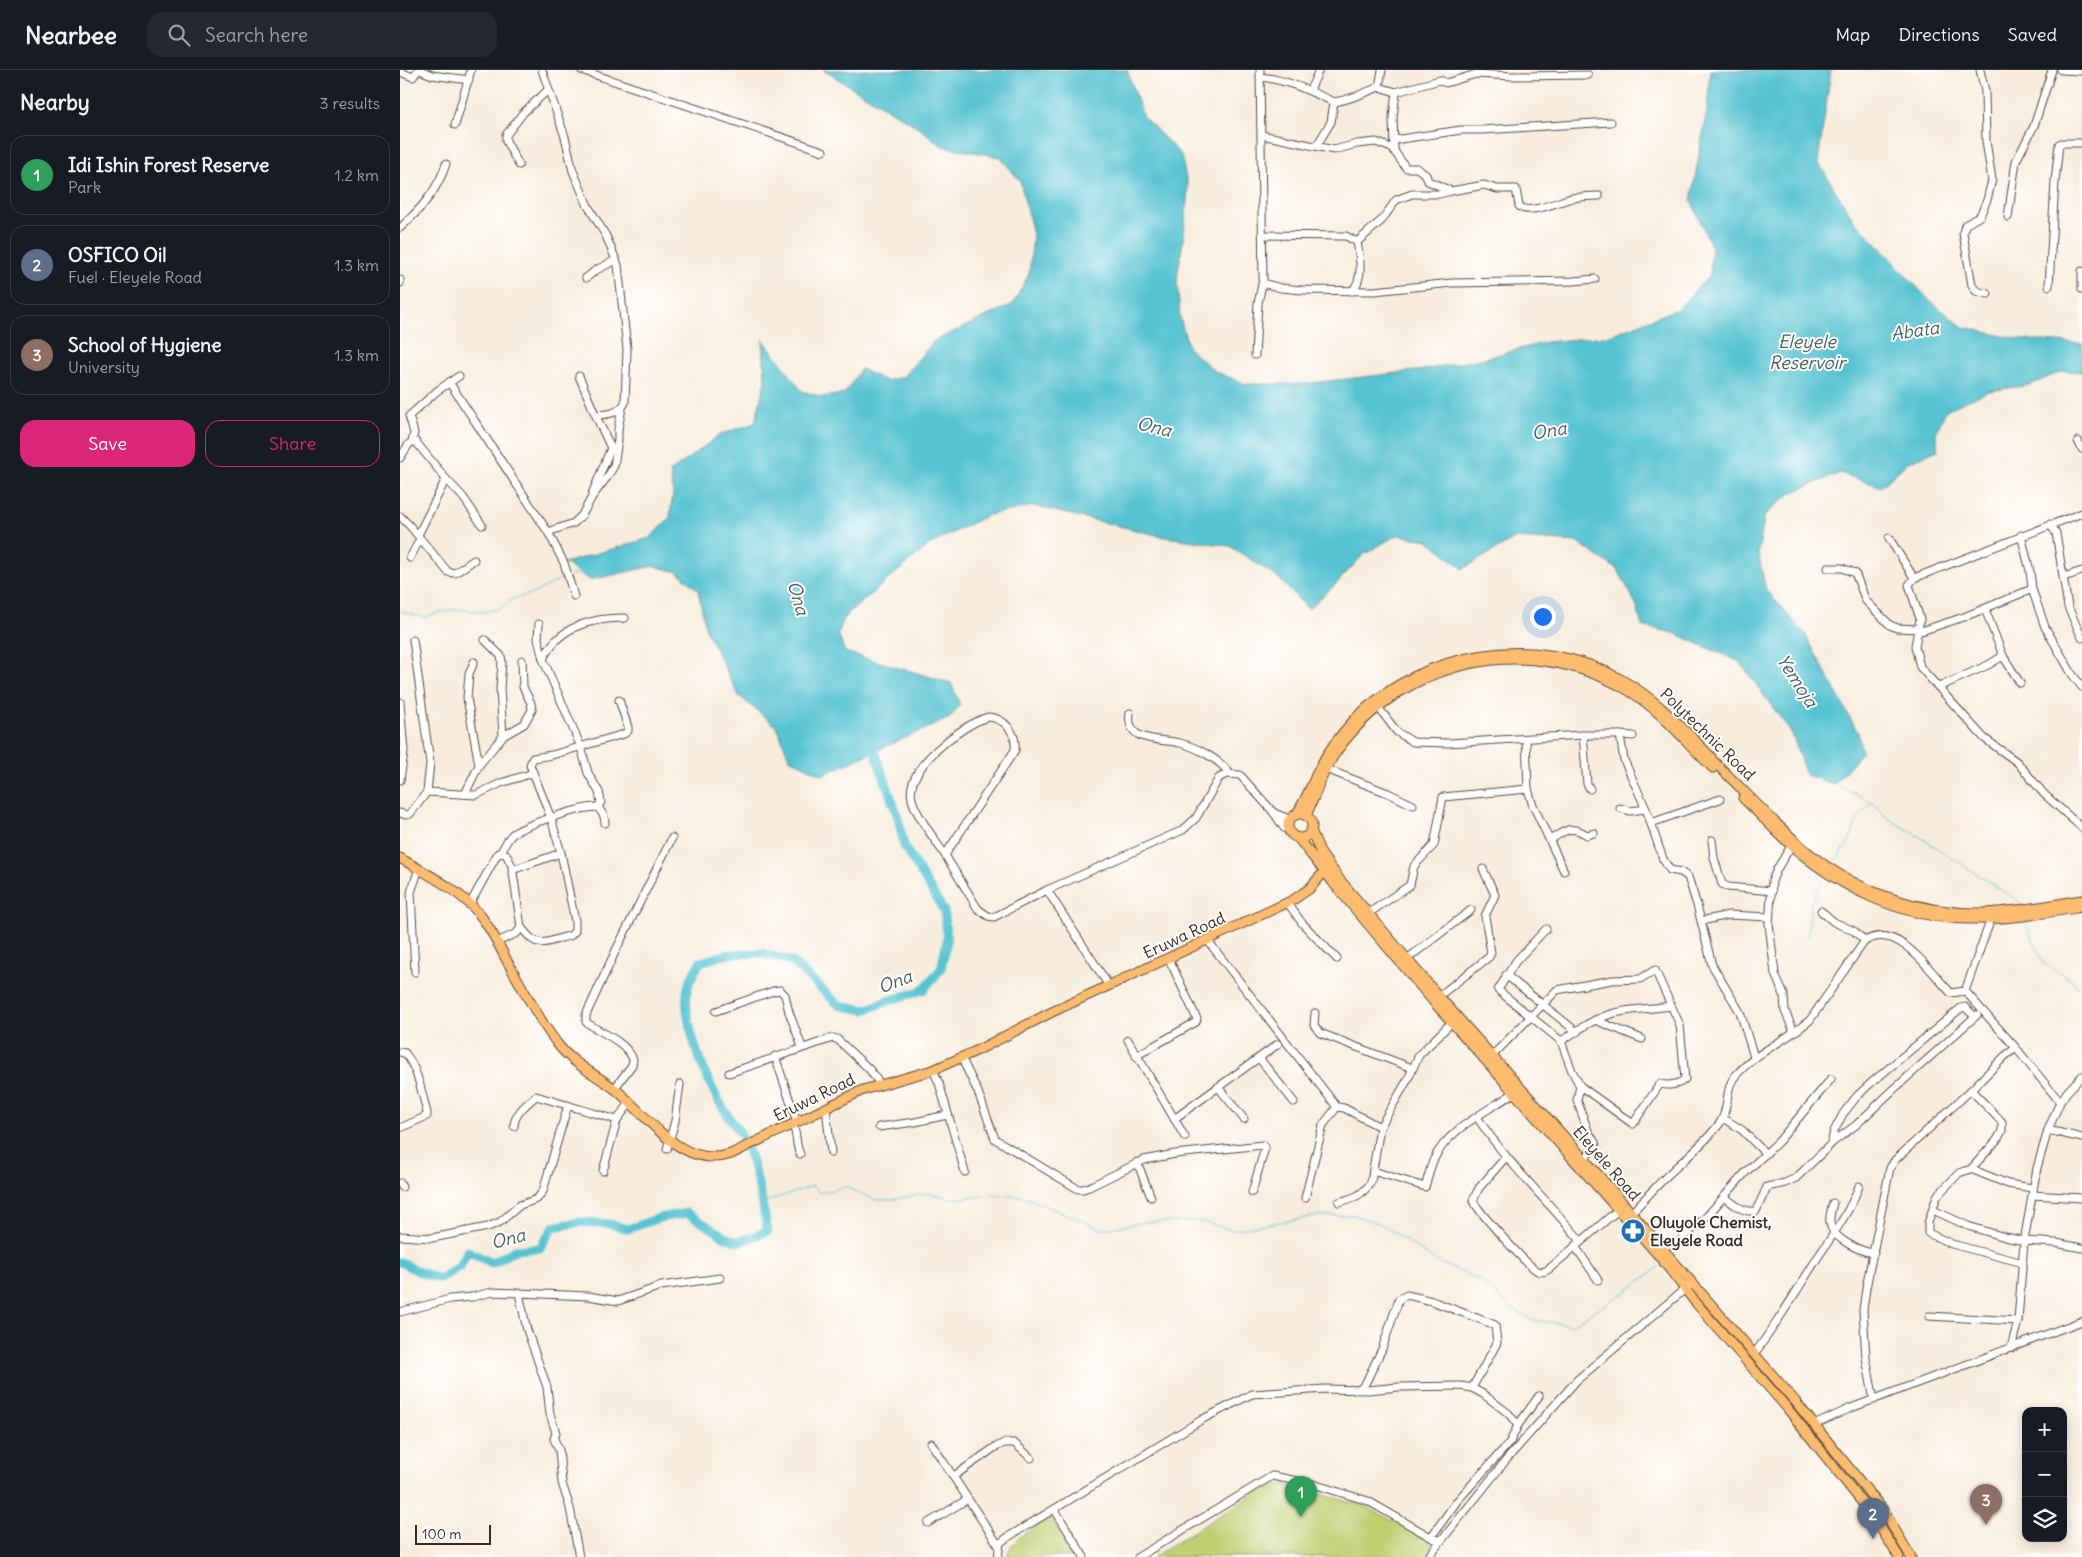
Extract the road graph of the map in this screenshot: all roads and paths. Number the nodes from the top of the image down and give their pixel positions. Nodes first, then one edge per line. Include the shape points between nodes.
1 (419, 70) edge
2 (471, 70) edge
3 (542, 70) edge
4 (581, 70) edge
5 (1319, 70) edge
6 (1382, 70) edge
7 (1980, 70) edge
8 (2052, 70) edge
9 (2061, 70) edge
10 (2082, 71) edge
11 (400, 72) edge
12 (1261, 73) edge
13 (1588, 75) dead end
14 (469, 80) junction
15 (1379, 87) junction
16 (548, 90) junction
17 (1310, 90) junction
18 (1396, 92) junction
19 (1334, 102) junction
20 (1611, 122) dead end
21 (455, 125) dead end
22 (1262, 135) junction
23 (2082, 143) edge
24 (1393, 144) junction
25 (1317, 145) junction
26 (823, 151) dead end
27 (446, 164) dead end
28 (519, 165) dead end
29 (1451, 191) junction
30 (1599, 196) dead end
31 (2008, 217) dead end
32 (400, 228) edge
33 (1263, 235) junction
34 (1357, 242) junction
35 (616, 260) junction
36 (2082, 271) edge
37 (586, 278) dead end
38 (1595, 279) dead end
39 (1262, 283) junction
40 (2049, 286) dead end
41 (2082, 289) edge
42 (1352, 291) junction
43 (1988, 294) dead end
44 (1255, 354) dead end
45 (459, 376) dead end
46 (579, 376) dead end
47 (449, 382) junction
48 (622, 408) junction
49 (595, 414) junction
50 (2078, 441) dead end
51 (412, 442) junction
52 (2082, 449) edge
53 (400, 458) edge
54 (446, 479) junction
55 (592, 497) junction
56 (2082, 513) edge
57 (400, 516) edge
58 (2050, 524) junction
59 (482, 525) dead end
60 (548, 532) junction
61 (2022, 535) junction
62 (419, 537) junction
63 (1889, 538) dead end
64 (410, 558) dead end
65 (474, 560) dead end
66 (1828, 568) dead end
67 (2082, 570) edge
68 (2064, 577) junction
69 (1914, 578) junction
70 (2032, 589) junction
71 (574, 596) dead end
72 (1985, 609) junction
73 (625, 618) dead end
74 (539, 624) dead end
75 (1919, 630) junction
76 (2081, 632) edge
77 (413, 640) dead end
78 (485, 640) dead end
79 (2003, 656) junction
80 (543, 659) junction
81 (522, 660) dead end
82 (474, 662) dead end
83 (2020, 683) dead end
84 (1938, 687) junction
85 (2082, 687) edge
86 (619, 700) dead end
87 (400, 702) edge
88 (1378, 707) junction
89 (1130, 713) dead end
90 (1582, 735) junction
91 (1620, 735) junction
92 (503, 736) junction
93 (1633, 736) dead end
94 (1526, 739) junction
95 (580, 747) junction
96 (478, 765) junction
97 (1326, 770) junction
98 (533, 773) junction
99 (1229, 773) junction
100 (400, 780) edge
101 (1528, 789) junction
102 (1590, 789) dead end
103 (427, 792) junction
104 (465, 794) junction
105 (1720, 799) dead end
106 (1414, 804) dead end
107 (598, 807) junction
108 (1620, 808) dead end
109 (1646, 809) junction
110 (400, 813) edge
111 (1274, 813) junction
112 (1295, 815) junction
113 (1306, 816) junction
114 (551, 818) junction
115 (605, 823) dead end
116 (1651, 823) junction
117 (2080, 823) edge
118 (1288, 827) junction
119 (1311, 830) junction
120 (1594, 833) dead end
121 (672, 838) dead end
122 (1298, 838) junction
123 (1550, 840) junction
124 (1712, 840) dead end
125 (1791, 846) junction
126 (501, 852) junction
127 (561, 853) junction
128 (945, 855) junction
129 (400, 858) edge
130 (1327, 868) junction
131 (419, 869) junction
132 (1482, 869) dead end
133 (512, 870) junction
134 (1564, 871) dead end
135 (1047, 890) junction
136 (1772, 891) junction
137 (2082, 900) edge
138 (1287, 902) junction
139 (470, 904) junction
140 (2082, 907) edge
141 (1471, 910) dead end
142 (1821, 911) dead end
143 (1369, 913) junction
144 (1992, 916) junction
145 (1770, 917) junction
146 (1701, 921) junction
147 (1373, 924) junction
148 (521, 927) junction
149 (1546, 929) dead end
150 (1208, 941) junction
151 (1388, 941) junction
152 (1865, 941) junction
153 (497, 942) junction
154 (1169, 959) junction
155 (1337, 959) dead end
156 (1407, 959) junction
157 (415, 972) dead end
158 (1506, 975) junction
159 (1109, 986) junction
160 (1965, 991) junction
161 (1439, 996) junction
162 (1543, 1004) junction
163 (1670, 1006) junction
164 (1982, 1010) junction
165 (716, 1011) dead end
166 (1315, 1013) dead end
167 (1532, 1016) junction
168 (1975, 1018) junction
169 (1595, 1020) junction
170 (1452, 1022) junction
171 (1577, 1032) junction
172 (1794, 1032) junction
173 (1642, 1039) dead end
174 (1128, 1040) dead end
175 (1561, 1041) junction
176 (1278, 1044) dead end
177 (802, 1047) junction
178 (2016, 1048) junction
179 (400, 1052) edge
180 (775, 1056) junction
181 (1136, 1056) junction
182 (1492, 1056) junction
183 (961, 1057) junction
184 (1754, 1057) junction
185 (1259, 1058) junction
186 (1412, 1068) junction
187 (933, 1070) junction
188 (729, 1073) dead end
189 (2082, 1076) edge
190 (1831, 1079) dead end
191 (680, 1084) dead end
192 (880, 1084) junction
193 (1580, 1086) junction
194 (1218, 1087) junction
195 (614, 1089) junction
196 (1971, 1090) junction
197 (1515, 1092) junction
198 (1294, 1102) dead end
199 (2060, 1102) junction
200 (630, 1103) junction
201 (568, 1105) junction
202 (826, 1106) junction
203 (1337, 1107) junction
204 (948, 1115) junction
205 (1477, 1117) junction
206 (1723, 1118) junction
207 (1174, 1119) junction
208 (1244, 1119) dead end
209 (617, 1120) junction
210 (794, 1123) junction
211 (514, 1126) dead end
212 (879, 1126) dead end
213 (1380, 1127) junction
214 (400, 1128) edge
215 (2048, 1130) junction
216 (1184, 1137) dead end
217 (2082, 1138) edge
218 (670, 1140) junction
219 (1833, 1142) junction
220 (667, 1149) dead end
221 (831, 1153) dead end
222 (800, 1154) dead end
223 (1766, 1154) junction
224 (1506, 1157) junction
225 (1584, 1160) junction
226 (1137, 1162) junction
227 (1971, 1169) junction
228 (604, 1171) dead end
229 (1373, 1171) junction
230 (965, 1172) dead end
231 (1859, 1186) dead end
232 (1252, 1192) dead end
233 (2032, 1192) junction
234 (1151, 1197) dead end
235 (1306, 1198) dead end
236 (1725, 1198) junction
237 (2082, 1198) edge
238 (1339, 1202) dead end
239 (1833, 1203) dead end
240 (1618, 1210) junction
241 (1933, 1210) junction
242 (1631, 1213) junction
243 (1834, 1232) junction
244 (400, 1236) edge
245 (2024, 1241) junction
246 (1578, 1243) junction
247 (2082, 1248) edge
248 (1662, 1252) junction
249 (1874, 1254) junction
250 (2023, 1263) junction
251 (720, 1278) dead end
252 (1598, 1280) dead end
253 (1686, 1282) junction
254 (519, 1293) junction
255 (400, 1312) edge
256 (1929, 1316) dead end
257 (2018, 1321) junction
258 (2082, 1321) edge
259 (2011, 1348) junction
260 (1754, 1354) junction
261 (1472, 1388) junction
262 (1360, 1390) junction
263 (1539, 1396) dead end
264 (1874, 1400) junction
265 (1518, 1425) junction
266 (1814, 1425) junction
267 (932, 1442) dead end
268 (1031, 1458) dead end
269 (954, 1476) junction
270 (968, 1499) junction
271 (1055, 1510) junction
272 (1883, 1510) junction
273 (1873, 1516) junction
274 (928, 1522) dead end
275 (1448, 1533) junction
276 (1431, 1537) junction
277 (998, 1546) junction
278 (579, 1557) edge
279 (998, 1557) edge
280 (1084, 1557) edge
281 (1138, 1557) edge
282 (1428, 1557) edge
283 (1899, 1557) edge
284 (1911, 1557) edge

1 - 11 street via 413,77
1 - 14 street
2 - 14 street
3 - 16 street
4 - 26 street
5 - 17 street
6 - 15 street
7 - 43 street via 1985,91 1986,141 1992,180 1984,210 1977,219 1965,225 1963,233 1972,285 1981,294
8 - 31 street via 2034,126 2016,161
9 - 10 street
12 - 17 street
12 - 22 street
13 - 18 street via 1476,74 1457,81 1446,83 1440,80
14 - 21 street
15 - 18 street
15 - 19 street via 1362,96
16 - 28 street via 506,135
16 - 35 street via 588,206
17 - 19 street
18 - 24 street
19 - 25 street via 1331,122
20 - 24 street via 1461,130
22 - 25 street
22 - 33 street
23 - 40 street via 2059,144
24 - 25 street via 1376,142 1334,150
24 - 29 street via 1406,168 1416,168 1426,175 1428,181
27 - 32 street via 434,192
29 - 30 street via 1484,185 1516,189 1520,208 1529,210 1572,198
29 - 34 street via 1412,194 1396,200 1382,220
33 - 34 street via 1346,236
33 - 39 street
34 - 42 street via 1359,279 1358,286
35 - 37 street
35 - 48 street via 627,349 625,403
36 - 41 street
38 - 42 street via 1452,283
39 - 42 street via 1302,290
39 - 44 street
45 - 47 street
46 - 49 street
47 - 51 street via 410,416 414,433
47 - 60 street
48 - 49 street via 610,414
48 - 55 street via 614,466
49 - 55 street via 611,448
50 - 52 street
51 - 53 street
51 - 54 street via 416,442
54 - 59 street
54 - 62 street
55 - 60 street via 574,523
56 - 58 street
57 - 62 street
58 - 61 street
58 - 68 street via 2056,533
60 - 71 street via 564,563
61 - 69 street
61 - 70 street
62 - 64 street
62 - 65 street via 448,572 455,573
63 - 69 street
66 - 75 street via 1855,572 1866,601 1890,625
67 - 68 street
68 - 76 street via 2068,607
69 - 75 street via 1909,585 1919,616
70 - 72 street
70 - 85 street via 2048,633
72 - 75 street
72 - 79 street
73 - 80 street via 596,619 572,627 552,645
74 - 80 street via 538,639
75 - 84 street via 1915,646 1918,661
77 - 103 street via 430,763
78 - 92 street via 501,656
79 - 83 street
79 - 84 street
80 - 95 street
81 - 92 street via 523,687 532,710 524,724
82 - 96 street via 469,674 467,698
84 - 117 street via 1984,738 2017,762 2044,794
86 - 95 street via 628,731
87 - 100 street via 404,751
88 - 94 street via 1397,732 1413,742
88 - 97 main road, Polytechnic Road via 1356,728
88 - 125 main road, Polytechnic Road via 1412,684 1466,664 1522,659 1545,660 1576,668 1612,682 1641,699
89 - 99 street via 1131,727 1141,736 1181,743 1201,752
90 - 91 street
90 - 94 street
90 - 102 street
91 - 93 street
91 - 109 street via 1624,760
92 - 96 street
94 - 101 street
95 - 98 street via 533,758 530,765
95 - 107 street via 588,773 599,792 601,802
96 - 104 street
97 - 106 street
97 - 113 main road, Polytechnic Road
98 - 104 street via 476,795
98 - 114 street
99 - 111 street via 1240,775
99 - 135 street via 1219,778 1196,818 1183,830
101 - 123 street
101 - 143 street via 1443,797 1434,845 1414,866 1411,883
103 - 104 street
103 - 110 street via 410,814
105 - 116 street
107 - 114 street
107 - 115 street
108 - 109 street via 1630,811
109 - 116 street
111 - 112 street via 1289,819
111 - 118 street via 1284,828
112 - 113 main road
112 - 118 main road via 1288,822
112 - 144 main road, Polytechnic Road via 1333,746 1355,719 1388,691 1431,669 1463,658 1509,652 1545,654 1595,667 1646,695 1796,841 1849,880 1922,907
113 - 119 main road via 1311,822
114 - 126 street via 515,832
114 - 127 street
116 - 146 street via 1670,870 1688,877
118 - 122 main road
119 - 122 main road via 1307,836
119 - 130 main road
120 - 123 street via 1587,835 1571,828
121 - 195 street via 586,1015 586,1022 616,1041 633,1059
122 - 130 main road via 1313,860
123 - 134 street
124 - 136 street via 1722,884
125 - 136 street via 1777,869
125 - 144 main road, Polytechnic Road via 1840,882 1879,901 1930,915 1967,920
126 - 133 street via 506,854
126 - 139 street
127 - 133 street
127 - 148 street via 575,922 574,934 545,943 532,940
128 - 128 street via 911,798 914,781 934,752 971,723 996,717 1009,727 1015,737 1015,750
128 - 135 street via 978,909 988,916 994,917
129 - 131 main road, Eruwa Road
130 - 138 main road, Eruwa Road via 1309,889
130 - 143 main road, Eleyele Road
130 - 147 main road, Eleyele Road via 1335,885
131 - 139 main road, Eruwa Road
131 - 157 street via 412,892
132 - 161 street via 1495,895 1485,916 1490,955
133 - 148 street
135 - 159 street
136 - 145 street
137 - 144 main road, Polytechnic Road
138 - 150 main road, Eruwa Road
138 - 155 street via 1302,924
139 - 153 main road, Eruwa Road
140 - 144 main road, Polytechnic Road
141 - 156 street
142 - 152 street
143 - 147 main road, Eleyele Road
144 - 160 street
145 - 146 street via 1729,915
145 - 172 street via 1774,970
146 - 184 street via 1712,964 1740,1012
147 - 151 main road, Eleyele Road
148 - 153 street via 517,933
149 - 158 street
150 - 154 main road, Eruwa Road
150 - 203 street
151 - 156 main road, Eleyele Road
151 - 170 main road, Eleyele Road
152 - 160 street via 1875,936 1892,938 1918,957 1951,993
152 - 172 street via 1823,1004
153 - 195 main road, Eruwa Road via 556,1043 582,1067
154 - 159 main road, Eruwa Road
154 - 181 street via 1198,1019
156 - 161 main road, Eleyele Road
158 - 162 street
158 - 167 street via 1499,991
159 - 183 main road, Eruwa Road
160 - 164 street
161 - 182 main road, Eleyele Road
162 - 163 street via 1557,990 1612,980 1640,979 1655,970
162 - 167 street
162 - 171 street
163 - 169 street via 1637,1008
163 - 193 street via 1680,1025 1684,1081 1660,1084 1633,1124
164 - 168 street
164 - 178 street
165 - 177 street via 780,990 785,996
166 - 186 street via 1314,1025 1320,1033
167 - 175 street
167 - 182 street
168 - 219 street via 1856,1126
168 - 219 street via 1964,1007 1961,1008 1872,1083 1842,1114 1834,1130
169 - 171 street
169 - 173 street
170 - 186 street via 1419,1055
170 - 197 main road, Eleyele Road
171 - 175 street
172 - 184 street
174 - 181 street
175 - 193 street
176 - 185 street
177 - 180 street
177 - 192 street via 837,1039
178 - 196 street
178 - 199 street
179 - 214 street via 408,1056 414,1070 427,1116
180 - 188 street
180 - 210 street
181 - 207 street
182 - 225 main road, Eleyele Road
183 - 187 main road, Eruwa Road
183 - 226 street via 995,1139 1075,1187 1089,1187
184 - 206 street via 1732,1079
185 - 194 street
185 - 198 street
186 - 213 street
187 - 192 main road, Eruwa Road
187 - 204 street
189 - 199 street
190 - 223 street
191 - 218 street
192 - 202 main road, Eruwa Road
193 - 225 street via 1577,1100 1596,1144
194 - 207 street
194 - 208 street
195 - 200 main road, Eruwa Road
196 - 227 street via 2003,1126 1997,1140
196 - 249 street via 1890,1168
197 - 205 street
197 - 240 main road, Eleyele Road
199 - 215 street
200 - 209 street
200 - 218 main road, Eruwa Road
201 - 209 street
201 - 211 street via 536,1096 517,1115
201 - 244 street via 543,1191 537,1199 520,1205 500,1222 488,1227 432,1238
202 - 210 main road, Eruwa Road
202 - 221 street
203 - 213 street
203 - 235 street via 1323,1125
204 - 212 street
204 - 230 street
205 - 224 street
205 - 229 street via 1445,1143 1433,1162 1425,1187
206 - 223 street via 1742,1130
206 - 242 street via 1700,1146
207 - 216 street
209 - 228 street
210 - 218 main road, Eruwa Road via 731,1154 718,1157 702,1156
210 - 222 street
213 - 229 street
215 - 217 street
215 - 233 street
218 - 220 street
219 - 236 street via 1796,1178 1767,1187 1756,1211 1747,1211
223 - 236 street
224 - 246 street
224 - 246 street via 1479,1188 1473,1197 1474,1203 1538,1271 1545,1272
225 - 242 main road, Eleyele Road
226 - 232 street via 1175,1154 1263,1144 1265,1148
226 - 234 street
227 - 233 street
227 - 241 street via 1959,1173 1946,1185
229 - 238 street via 1364,1193
231 - 243 street via 1852,1206
233 - 237 street
233 - 245 street
236 - 248 street via 1679,1242
239 - 243 street via 1830,1220
240 - 246 street
240 - 248 main road, Eleyele Road
241 - 245 street via 1968,1226
241 - 250 street via 1928,1233 1952,1244
242 - 248 main road, Eleyele Road
243 - 249 street via 1855,1248
243 - 260 street via 1781,1318
245 - 247 street
245 - 250 street
246 - 252 street
248 - 253 main road, Eleyele Road
249 - 264 street via 1864,1310 1866,1358
250 - 257 street
251 - 254 street via 661,1286 618,1301 588,1296
253 - 260 main road, Eleyele Road
253 - 273 main road, Eleyele Road via 1696,1302 1787,1408
253 - 275 street via 1577,1380 1507,1459
254 - 255 street via 492,1292
254 - 278 street via 527,1330 547,1387 556,1433 554,1439 560,1450 562,1483
256 - 257 street
257 - 259 street
258 - 259 street
259 - 264 street
260 - 266 main road, Eleyele Road
261 - 262 street
261 - 262 street via 1498,1343 1495,1325 1407,1295 1399,1299 1382,1349
261 - 265 street via 1508,1412
262 - 271 street via 1252,1394 1203,1419
263 - 265 street
264 - 266 street
265 - 276 street via 1503,1450 1457,1501
266 - 272 main road, Eleyele Road
267 - 269 street
268 - 269 street via 1014,1443 1004,1443
269 - 270 street
270 - 274 street
270 - 277 street
271 - 277 street
271 - 280 street
272 - 273 main road
272 - 284 main road, Eleyele Road
273 - 283 main road, Eleyele Road
275 - 276 street via 1442,1540
275 - 282 street
276 - 281 street via 1368,1501 1313,1484 1272,1476
277 - 279 street

